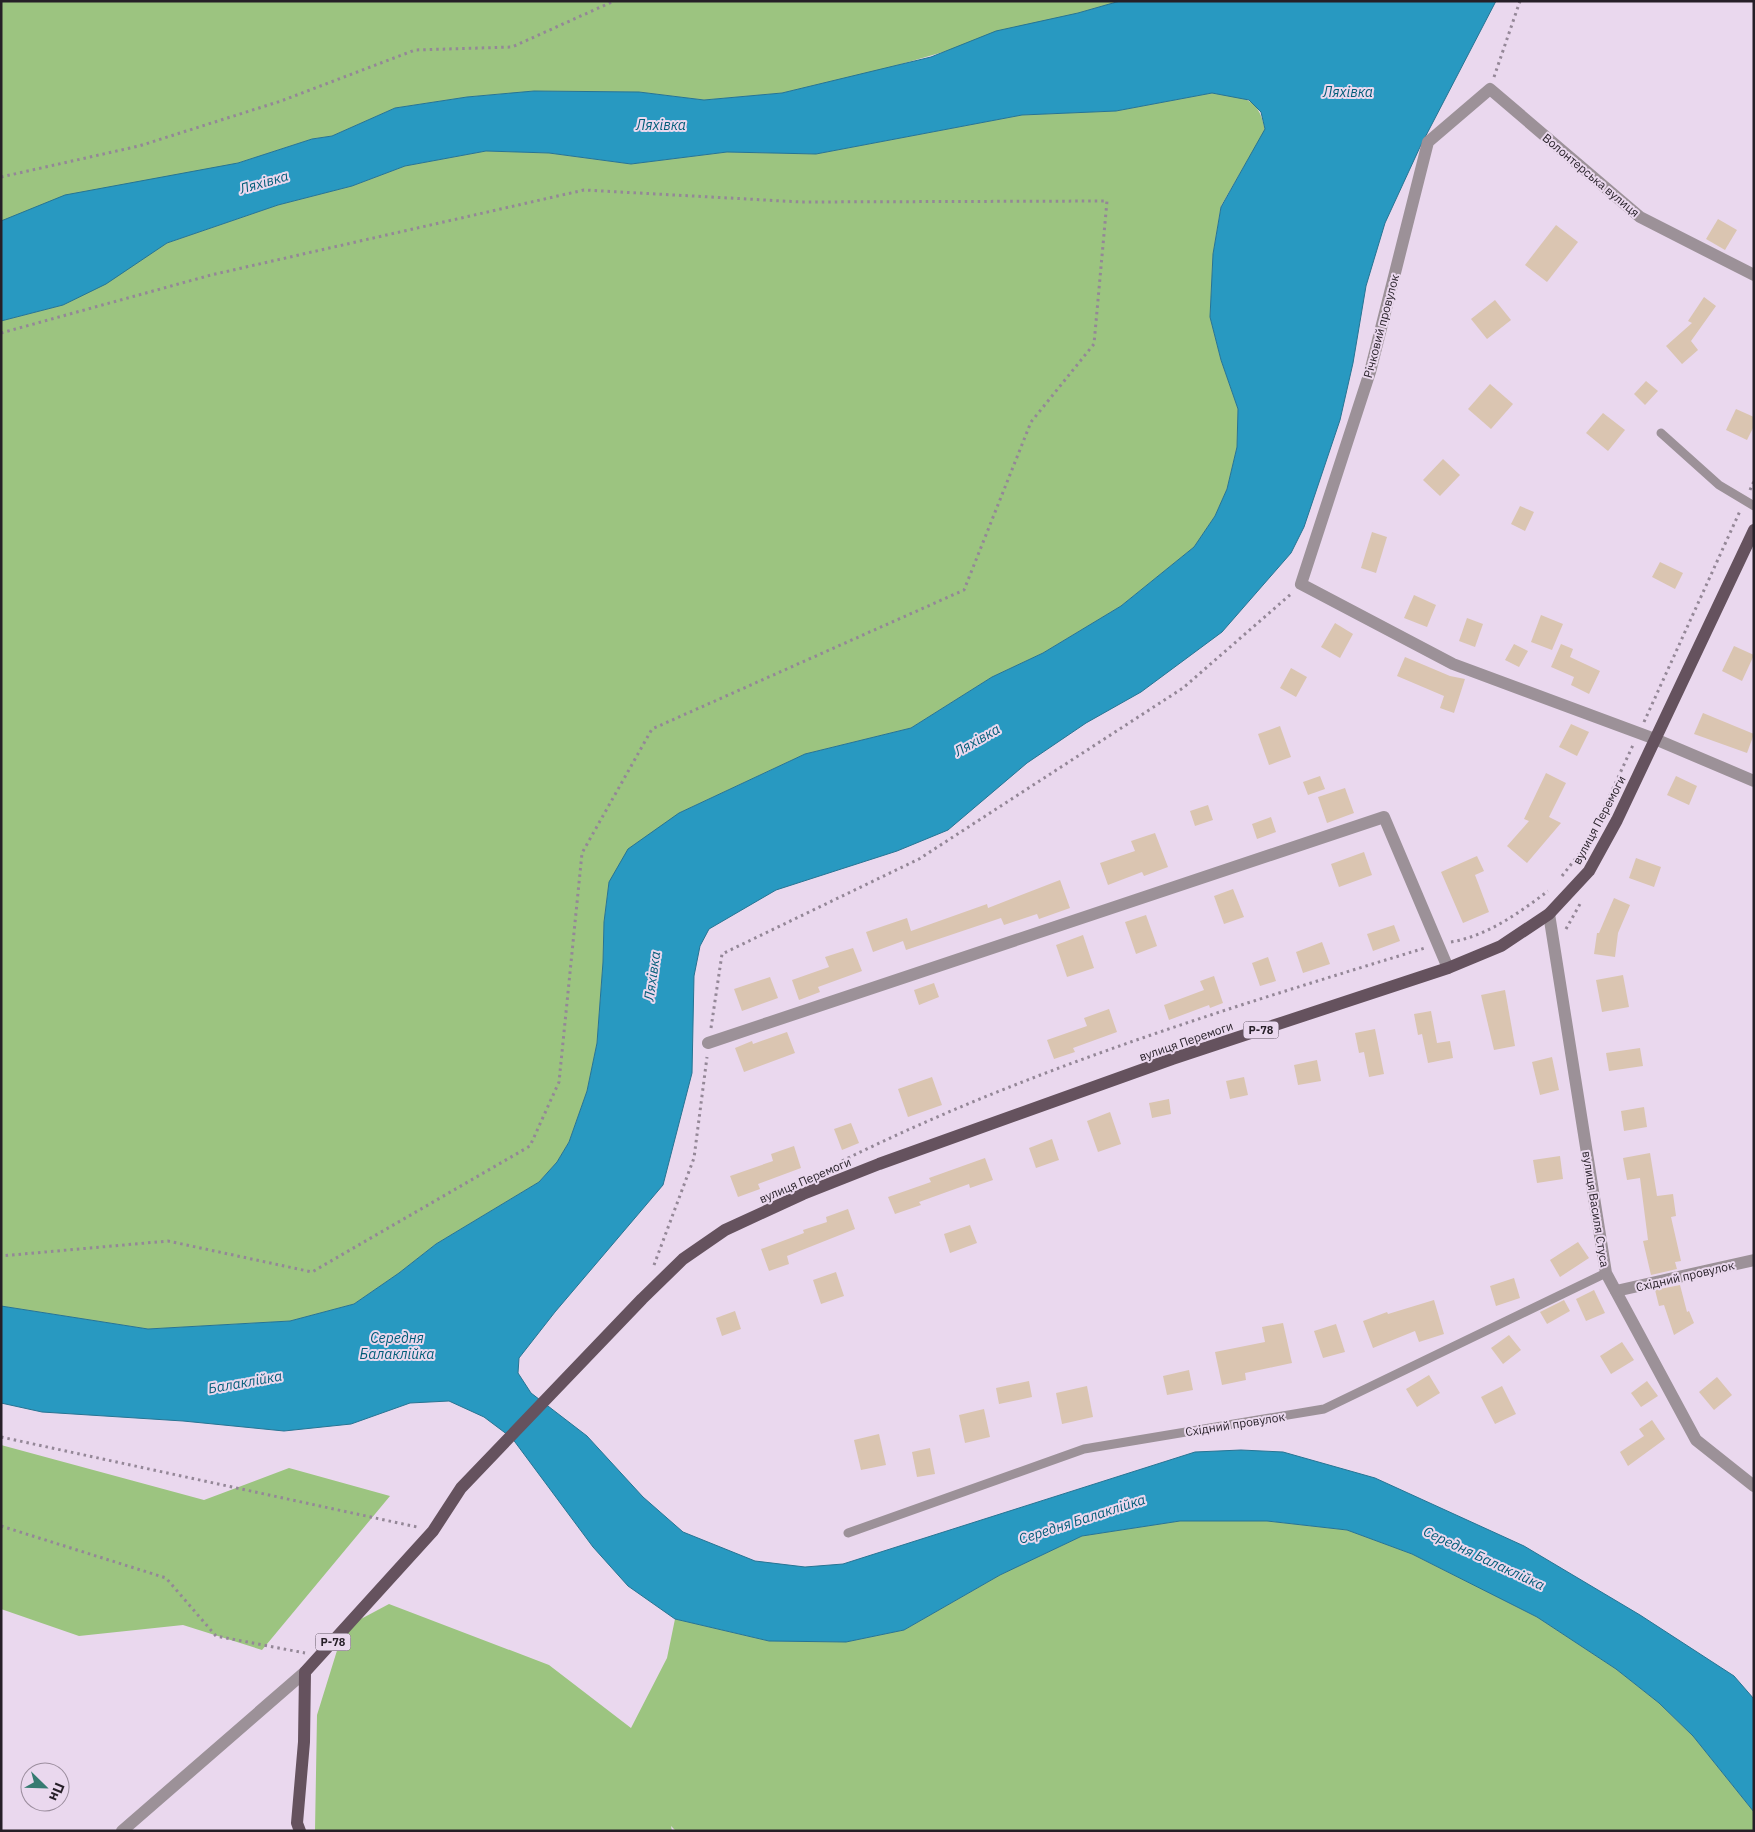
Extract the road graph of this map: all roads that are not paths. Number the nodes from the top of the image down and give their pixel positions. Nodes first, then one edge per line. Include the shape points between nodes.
1 (1490, 89) joint
2 (1754, 275) edge
3 (1661, 432) dead end
4 (1754, 506) edge
5 (1754, 530) edge
6 (1656, 739) junction
7 (1754, 781) edge
8 (1550, 914) junction
9 (1448, 968) junction
10 (708, 1043) road end
11 (1754, 1260) edge
12 (1606, 1273) junction
13 (1616, 1291) junction
14 (1754, 1486) edge
15 (848, 1532) dead end
16 (305, 1672) junction
17 (122, 1831) edge
18 (300, 1831) edge

1 - 2 street, Волонтерська вулиця via 1640,217
1 - 6 street, Річковий провулок via 1428,142 1370,372 1301,584 1453,664
3 - 4 lane via 1719,485
5 - 6 main road, вулиця Перемоги / Р-78
6 - 7 street
6 - 8 main road, вулиця Перемоги / Р-78 via 1589,871
8 - 9 main road, вулиця Перемоги / Р-78 via 1501,946
8 - 12 street, вулиця Василя Стуса
9 - 10 street via 1384,817
9 - 16 main road, вулиця Перемоги / Р-78 via 1172,1060 879,1164 724,1230 683,1259 461,1488 432,1530
11 - 13 street, Східний провулок
12 - 13 street, вулиця Василя Стуса
12 - 15 lane, Східний провулок via 1324,1409 1084,1449
13 - 14 street, вулиця Василя Стуса via 1696,1440
16 - 17 street
16 - 18 main road via 304,1742 297,1823

